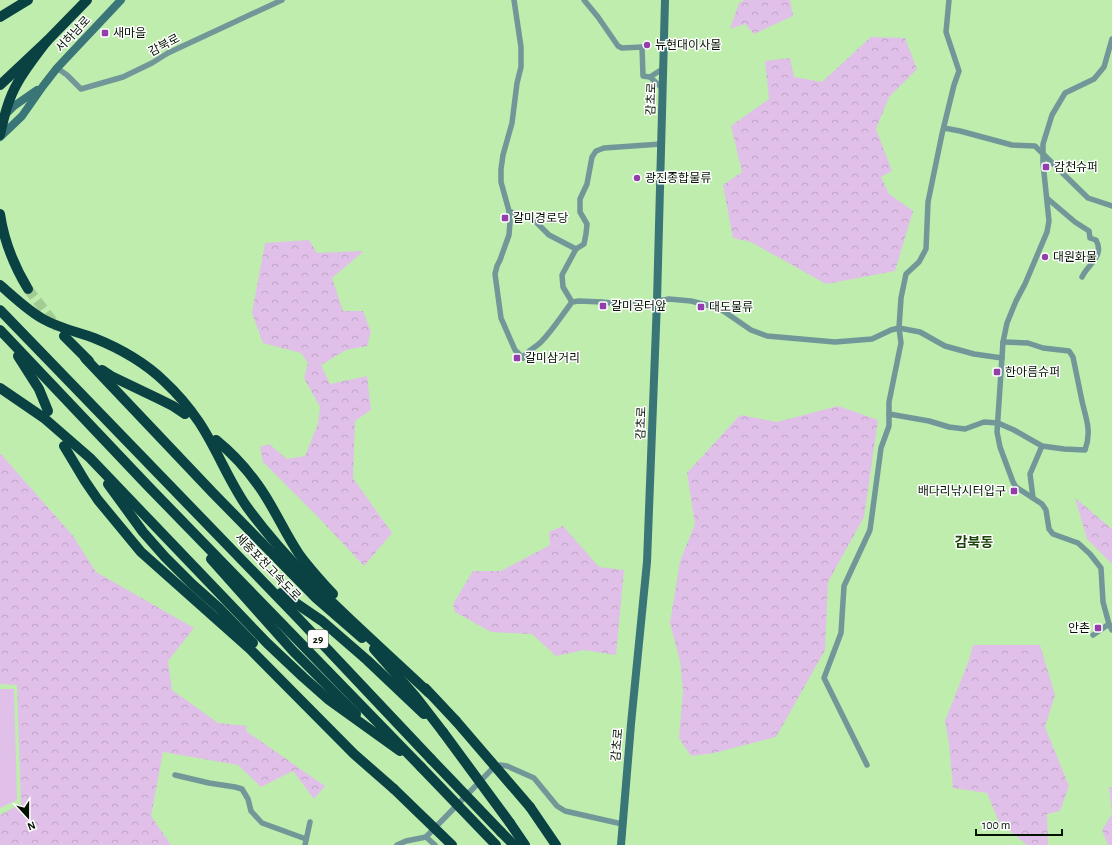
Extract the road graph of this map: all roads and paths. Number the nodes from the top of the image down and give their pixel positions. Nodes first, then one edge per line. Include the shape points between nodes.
1 (87, 0) edge
2 (121, 0) edge
3 (282, 0) edge
4 (514, 0) edge
5 (584, 0) edge
6 (665, 0) edge
7 (949, 0) edge
8 (25, 2) edge
9 (0, 18) edge
10 (1112, 39) edge
11 (47, 41) junction
12 (57, 68) junction
13 (664, 68) junction
14 (650, 76) junction
15 (0, 85) edge
16 (43, 86) junction
17 (663, 89) junction
18 (0, 120) edge
19 (944, 128) junction
20 (0, 136) edge
21 (661, 144) junction
22 (1043, 153) junction
23 (1048, 199) junction
24 (1112, 206) edge
25 (509, 211) junction
26 (0, 214) edge
27 (576, 249) junction
28 (1082, 278) dead end
29 (0, 285) edge
30 (28, 289) tunnel mouth
31 (657, 301) junction
32 (572, 302) junction
33 (0, 310) edge
34 (899, 328) junction
35 (0, 330) edge
36 (64, 336) tunnel mouth
37 (1003, 342) junction
38 (85, 358) junction
39 (1002, 358) junction
40 (0, 388) edge
41 (48, 411) dead end
42 (185, 414) dead end
43 (889, 414) junction
44 (998, 423) junction
45 (216, 440) dead end
46 (64, 446) dead end
47 (1042, 446) junction
48 (90, 458) junction
49 (147, 485) junction
50 (1033, 498) junction
51 (262, 580) junction
52 (1110, 627) edge
53 (1093, 635) dead end
54 (429, 693) junction
55 (443, 732) junction
56 (379, 736) junction
57 (866, 765) dead end
58 (422, 767) junction
59 (176, 775) dead end
60 (394, 789) junction
61 (310, 822) dead end
62 (622, 824) junction
63 (426, 837) junction
64 (306, 842) edge
65 (397, 845) edge
66 (435, 845) edge
67 (452, 845) edge
68 (496, 845) edge
69 (514, 845) edge
70 (525, 845) edge
71 (556, 845) edge
72 (621, 845) edge

1 - 11 highway
2 - 12 main road, 서하남로
3 - 12 street, 감북로 via 123,77 81,89
4 - 25 street via 521,47 521,67 501,169 501,182
5 - 14 street via 618,46 642,47 643,76
6 - 13 main road, 감초로
7 - 19 street via 946,32 959,71
8 - 9 highway
10 - 22 street via 1104,67 1094,79 1062,96 1052,115 1043,144
11 - 15 highway, bridge
11 - 20 highway, bridge via 18,82 10,98
12 - 16 main road, 서하남로
13 - 14 street
13 - 17 main road, 감초로
14 - 17 street
16 - 18 main road, 서하남로 via 14,106
16 - 20 main road, 서하남로 via 22,116
17 - 21 main road, 감초로
19 - 22 street via 1012,145 1035,146
19 - 34 street via 928,202 926,249 919,262 906,274
21 - 27 street via 604,148 596,151 580,199 580,212 587,224 584,244
21 - 31 main road, 감초로
22 - 23 street
22 - 24 street via 1088,198
23 - 28 street via 1089,231 1090,238 1096,240 1099,245 1097,258
23 - 37 street via 1047,232 1007,323
25 - 27 street via 532,218 549,235
25 - 32 street via 508,235 495,274 501,318 510,339 523,358 541,342
26 - 30 highway via 10,254
27 - 32 street via 562,275 563,287
29 - 54 highway via 43,319 125,353 164,381 199,422 237,491 285,554
31 - 32 street via 630,305 595,301
31 - 34 street via 691,300 710,305 719,308 751,330 767,336 835,342 872,339
31 - 62 main road, 감초로 via 647,562
33 - 51 highway, 세종포천고속도로 / 29
34 - 39 street via 920,332 945,346
34 - 43 street via 901,343
35 - 41 highway via 28,369
35 - 49 highway, 29
36 - 38 highway
37 - 39 street
37 - 47 street via 1062,349 1069,351 1073,357 1088,424 1085,450
38 - 42 highway via 111,376
38 - 55 highway via 213,494 316,598 376,650
39 - 44 street
40 - 48 highway via 44,418
43 - 44 street via 965,429 984,422
43 - 57 street via 889,426 880,448 870,530 844,586 841,633 824,678
44 - 47 street
44 - 50 street via 998,440 1013,482 1020,491
45 - 54 highway via 246,468 311,570
46 - 60 highway via 98,500 141,552 250,649 354,754
47 - 50 street via 1030,474
48 - 56 highway via 267,643 329,700
48 - 60 highway via 123,507 165,557 219,608
49 - 56 highway via 293,651
49 - 58 highway, 29
50 - 52 street via 1046,510 1049,529 1053,534 1078,543 1101,568 1103,602
51 - 55 highway via 327,626
51 - 69 highway, 세종포천고속도로 / 29, bridge
52 - 53 street
54 - 71 highway, bridge via 530,807
55 - 70 highway, bridge
56 - 58 highway
58 - 68 highway, 29, bridge
59 - 64 street via 242,789 251,811 257,818 266,825
60 - 67 highway, bridge
61 - 64 street
62 - 63 street via 565,811 557,806 534,778 500,765 493,768
62 - 72 main road, 감초로
63 - 65 street
63 - 66 street

